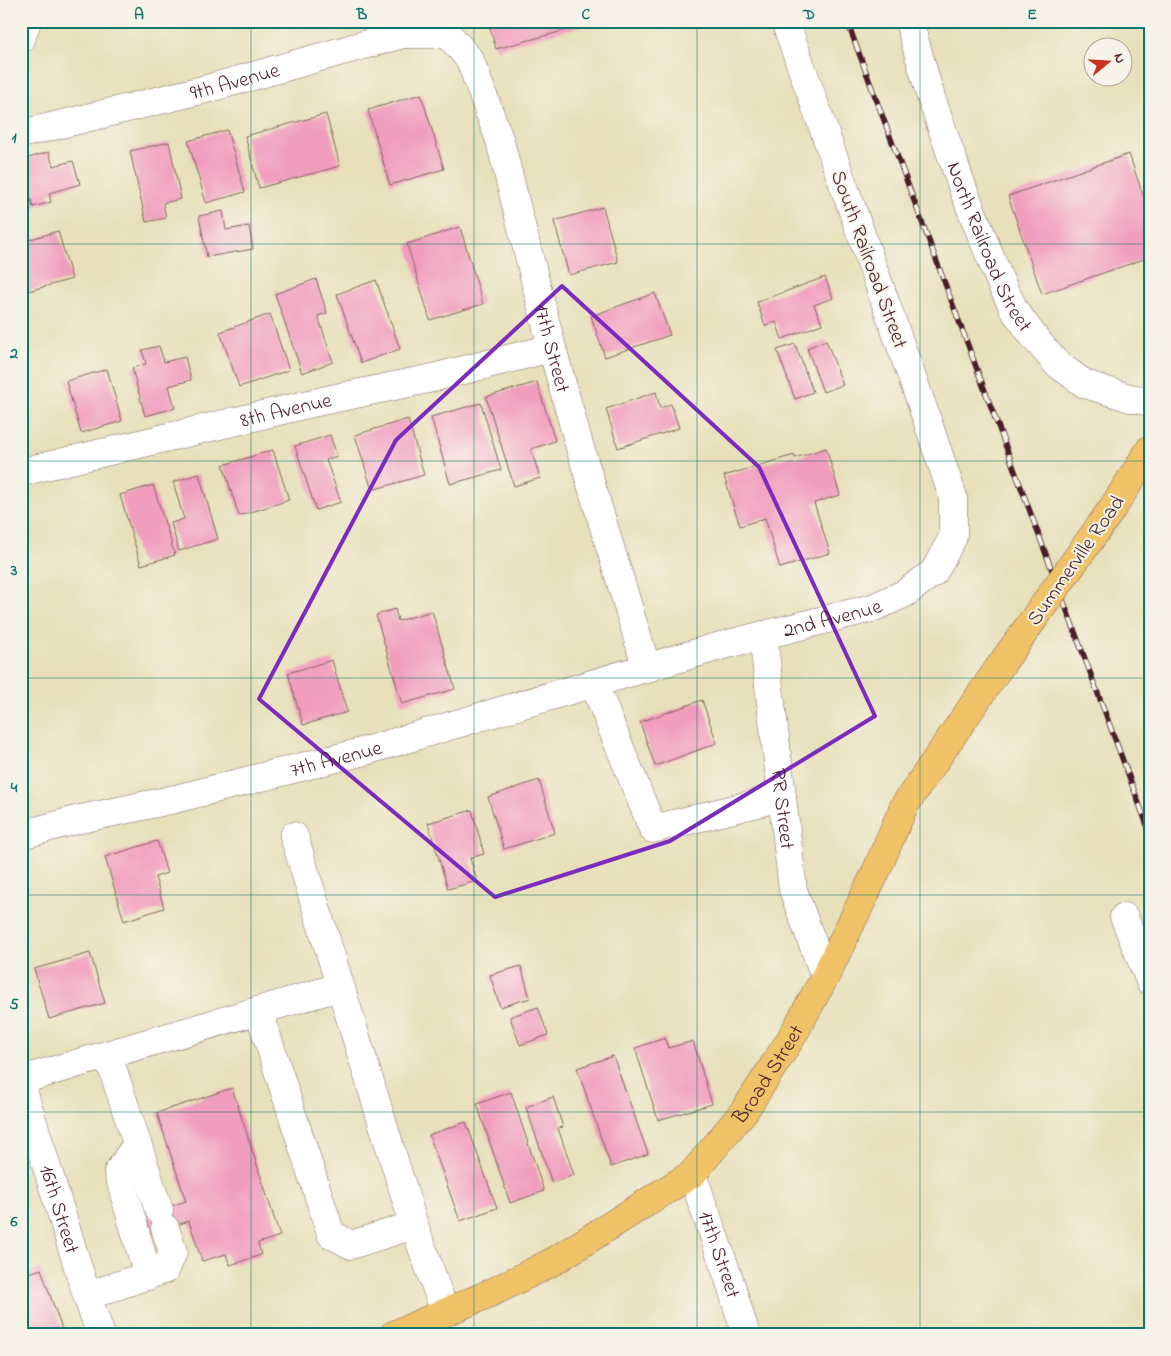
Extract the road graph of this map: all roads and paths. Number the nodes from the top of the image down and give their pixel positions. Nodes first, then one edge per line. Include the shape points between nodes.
1 (27, 21) edge
2 (785, 21) edge
3 (909, 21) edge
4 (448, 34) joint
5 (21, 40) edge
6 (21, 134) edge
7 (552, 348) junction
8 (1150, 402) edge
9 (1150, 449) edge
10 (21, 472) edge
11 (953, 497) joint
12 (763, 635) junction
13 (647, 668) junction
14 (998, 669) joint
15 (594, 684) junction
16 (782, 797) junction
17 (21, 835) edge
18 (294, 836) dead end
19 (1124, 917) dead end
20 (825, 977) junction
21 (1150, 981) edge
22 (340, 988) junction
23 (259, 1012) junction
24 (108, 1055) junction
25 (21, 1080) edge
26 (21, 1084) edge
27 (137, 1144) junction
28 (692, 1174) junction
29 (414, 1225) junction
30 (148, 1276) junction
31 (87, 1296) junction
32 (445, 1312) junction
33 (101, 1335) edge
34 (393, 1335) edge
35 (746, 1335) edge

1 - 5 street
2 - 11 street, South Railroad Street
3 - 8 street, North Railroad Street via 963,188 1015,311 1056,363 1084,384
4 - 6 street, 9th Avenue via 403,34 210,88
4 - 7 street, 17th Street via 470,60 500,141
7 - 10 street, 8th Avenue
7 - 13 street, 17th Street
9 - 14 main road, Summerville Road, bridge via 1112,509
11 - 12 street, 2nd Avenue via 953,537 934,572 904,594 872,608
12 - 13 street, 2nd Avenue
12 - 16 street, RR Street
13 - 15 street, 7th Avenue
14 - 20 main road, Broad Street via 904,806
15 - 16 street via 653,829
15 - 17 street, 7th Avenue via 365,751
16 - 20 street, RR Street via 793,890
18 - 22 street
19 - 21 street
20 - 28 main road, Broad Street via 745,1110
22 - 23 street
22 - 29 street
23 - 24 street
23 - 29 street via 331,1234 351,1245
24 - 25 street
24 - 27 street
26 - 31 street, 16th Street
27 - 30 street via 118,1172
27 - 30 street via 172,1252 166,1269
28 - 32 main road, Broad Street via 554,1261
28 - 35 street, 17th Street
29 - 32 street
30 - 31 street
31 - 33 street, 16th Street
32 - 34 main road, Broad Street

